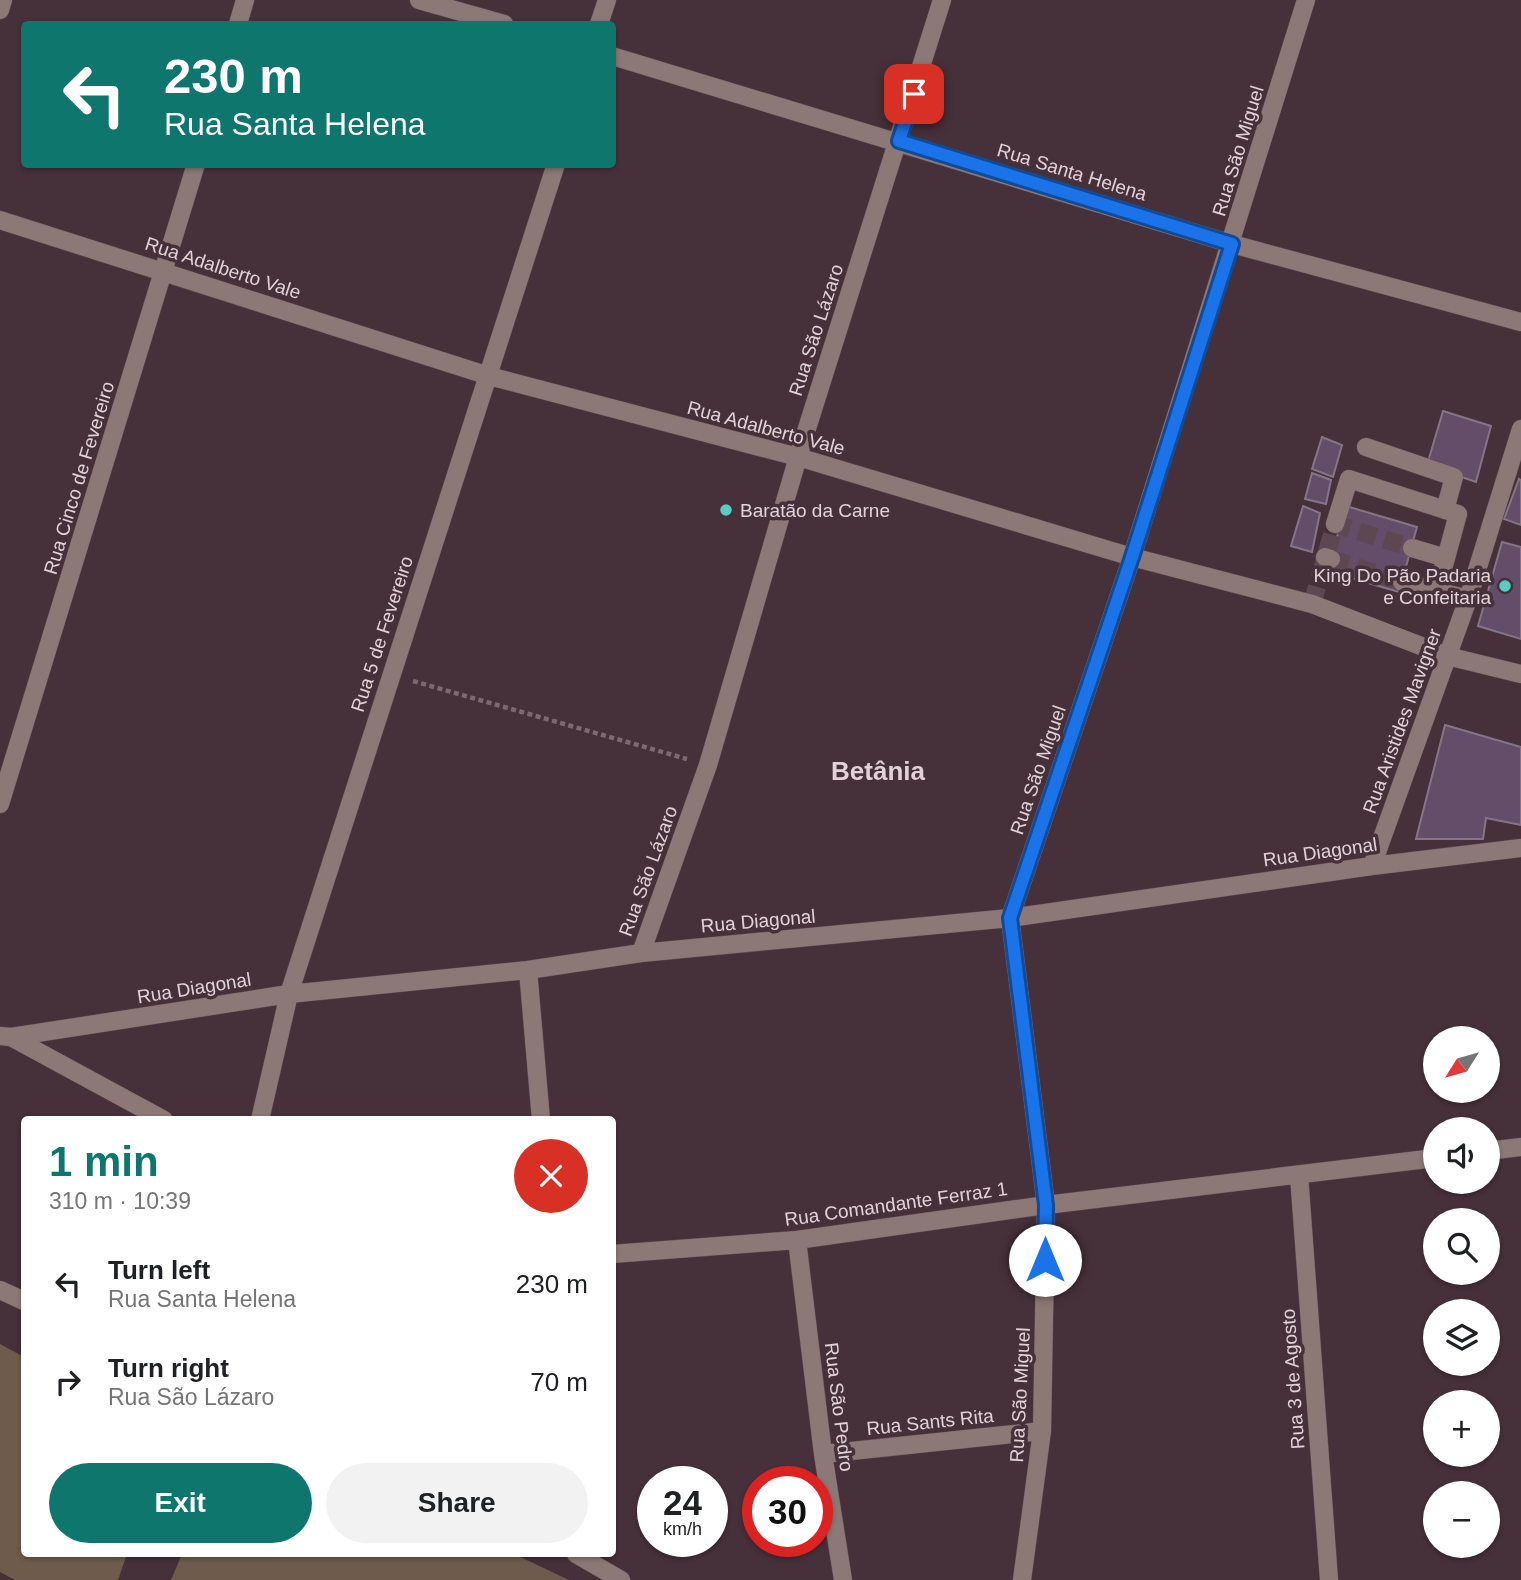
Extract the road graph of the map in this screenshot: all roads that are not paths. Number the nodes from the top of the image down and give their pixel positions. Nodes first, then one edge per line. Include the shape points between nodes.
1 (3, 0) edge
2 (245, 0) edge
3 (419, 0) edge
4 (607, 0) edge
5 (942, 0) edge
6 (1306, 0) edge
7 (0, 10) edge
8 (239, 21) edge
9 (493, 21) edge
10 (601, 21) edge
11 (616, 57) edge
12 (899, 141) junction
13 (195, 168) edge
14 (555, 168) edge
15 (0, 220) edge
16 (1232, 244) junction
17 (164, 272) junction
18 (1521, 322) edge
19 (489, 376) junction
20 (1521, 429) edge
21 (1366, 447) dead end
22 (798, 457) junction
23 (1445, 510) junction
24 (1335, 524) dead end
25 (1412, 548) tunnel mouth
26 (1132, 557) junction
27 (1446, 558) junction
28 (1402, 582) tunnel mouth
29 (1436, 592) junction
30 (1468, 599) junction
31 (1447, 656) junction
32 (1521, 674) edge
33 (0, 804) edge
34 (1521, 848) edge
35 (1372, 866) junction
36 (1010, 918) junction
37 (641, 953) junction
38 (528, 970) junction
39 (289, 994) junction
40 (5, 1037) edge
41 (155, 1116) edge
42 (262, 1116) edge
43 (541, 1116) edge
44 (1521, 1147) edge
45 (1500, 1150) edge
46 (1423, 1160) edge
47 (1299, 1175) junction
48 (1046, 1205) junction
49 (797, 1240) junction
50 (616, 1254) edge
51 (0, 1290) edge
52 (21, 1300) edge
53 (1042, 1431) junction
54 (823, 1454) junction
55 (596, 1559) edge
56 (621, 1580) edge
57 (843, 1580) edge
58 (1022, 1580) edge
59 (1329, 1580) edge

1 - 7 street
2 - 8 street
3 - 9 street
4 - 10 street
5 - 12 street, Rua São Lázaro
6 - 16 street, Rua São Miguel
11 - 12 street, Rua Santa Helena
12 - 16 street, Rua Santa Helena
12 - 22 street, Rua São Lázaro
13 - 17 street, Rua Cinco de Fevereiro
14 - 19 street, Rua 5 de Fevereiro
15 - 17 street, Rua Adalberto Vale
16 - 18 street, Rua Santa Helena
16 - 26 street, Rua São Miguel
17 - 19 street, Rua Adalberto Vale
17 - 33 street, Rua Cinco de Fevereiro
19 - 22 street, Rua Adalberto Vale
19 - 39 street, Rua 5 de Fevereiro
20 - 30 street, Rua Aristides Mavigner
21 - 23 street via 1454,477
22 - 26 street, Rua Adalberto Vale
22 - 37 street, Rua São Lázaro via 708,765
23 - 24 street via 1349,479
23 - 27 street via 1458,514
25 - 27 street
26 - 31 street, Rua Adalberto Vale via 1312,604
26 - 36 street, Rua São Miguel
27 - 29 street
28 - 29 street
29 - 30 street
30 - 31 street, Rua Aristides Mavigner
31 - 32 street, Rua Adalberto Vale
31 - 35 street, Rua Aristides Mavigner
34 - 35 street, Rua Diagonal
35 - 36 street, Rua Diagonal
36 - 37 street, Rua Diagonal
36 - 48 street, Rua São Miguel
37 - 38 street, Rua Diagonal
38 - 39 street, Rua Diagonal
38 - 43 street
39 - 40 street, Rua Diagonal
39 - 42 street, Rua 5 de Fevereiro
40 - 41 street
44 - 45 street
46 - 47 street, Rua Comandante Ferraz 1
47 - 48 street, Rua Comandante Ferraz 1
47 - 59 street, Rua 3 de Agosto
48 - 49 street, Rua Comandante Ferraz 1
48 - 53 street, Rua São Miguel
49 - 50 street, Rua Comandante Ferraz 1
49 - 54 street, Rua São Pedro
51 - 52 street
53 - 54 street, Rua Sants Rita
53 - 58 street, Rua São Miguel
54 - 57 street, Rua São Pedro
55 - 56 street

